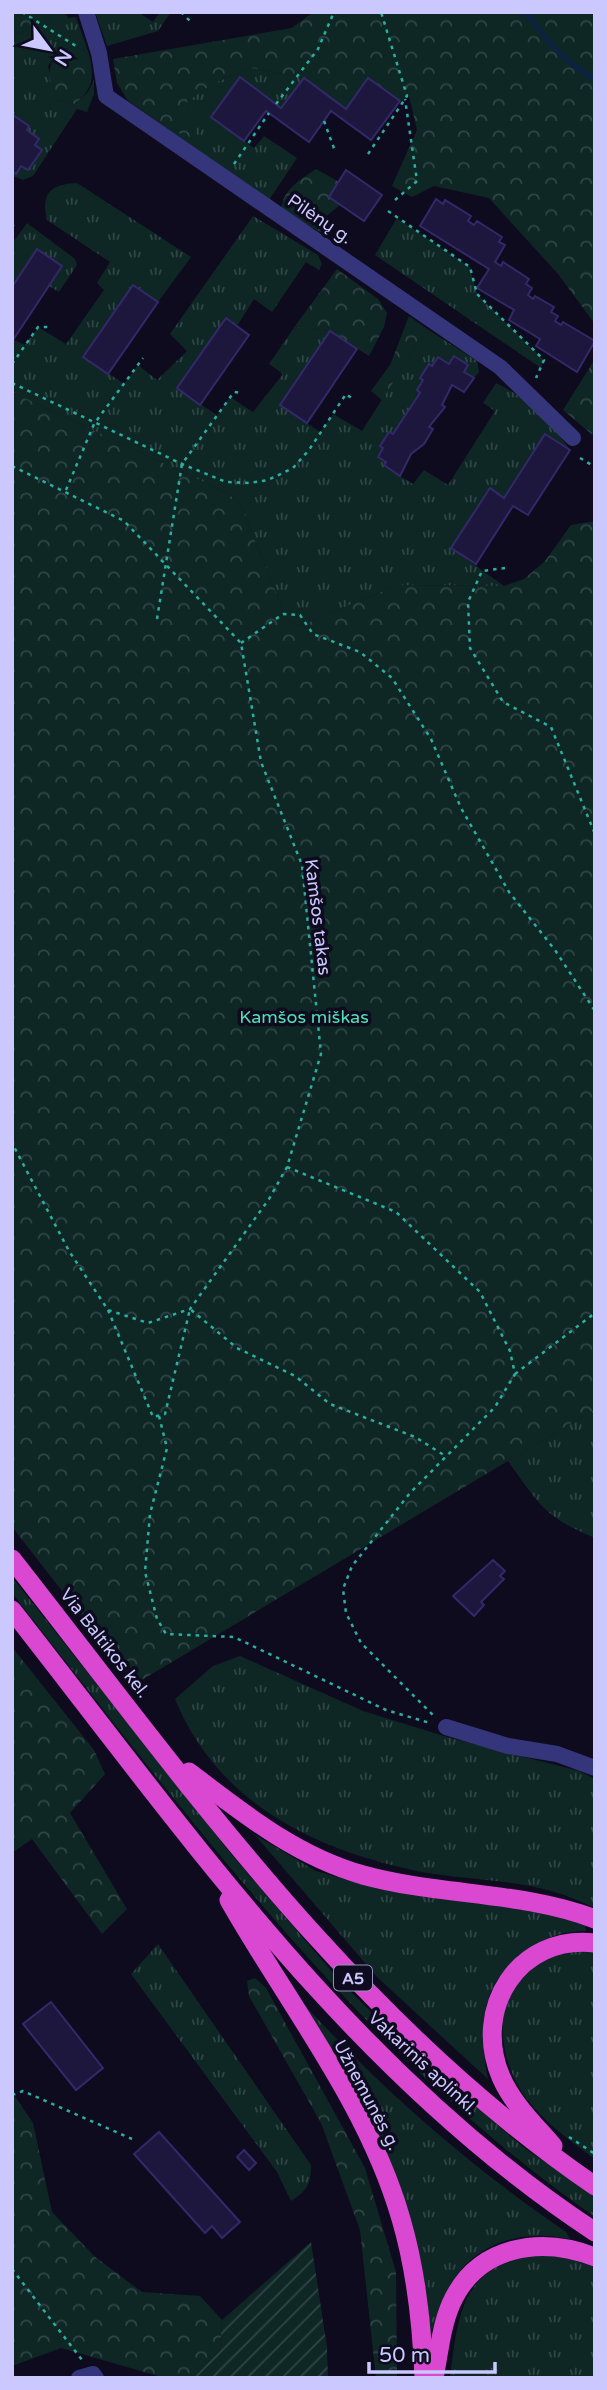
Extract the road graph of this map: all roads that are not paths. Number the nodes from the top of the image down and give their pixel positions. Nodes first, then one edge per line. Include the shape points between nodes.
1 (86, 12) edge
2 (573, 438) dead end
3 (12, 1559) edge
4 (12, 1610) edge
5 (446, 1727) road end
6 (164, 1754) junction
7 (595, 1768) edge
8 (205, 1857) junction
9 (595, 1919) edge
10 (595, 1942) edge
11 (573, 2171) junction
12 (595, 2186) edge
13 (595, 2232) edge
14 (595, 2257) edge
15 (424, 2378) edge
16 (434, 2378) edge

1 - 2 street, Pilėnų g. via 106,96 500,367
3 - 6 highway, Via Baltikos kel. / A5
4 - 8 highway, Vakarinis aplinkl. / A5
5 - 7 street
6 - 9 highway via 253,1821 332,1864 396,1882 537,1902
6 - 11 highway, Vakarinis aplinkl. / A5 via 249,1860 368,1995 491,2109
8 - 13 highway, Vakarinis aplinkl. / A5 via 371,2046 486,2150
8 - 15 highway, Užnemunės g. via 332,2070 384,2172 413,2269
10 - 11 highway via 557,1944 537,1953 516,1970 498,1997 491,2026 501,2078
11 - 12 highway, Vakarinis aplinkl. / A5
14 - 16 highway via 563,2248 525,2246 482,2263 452,2303

